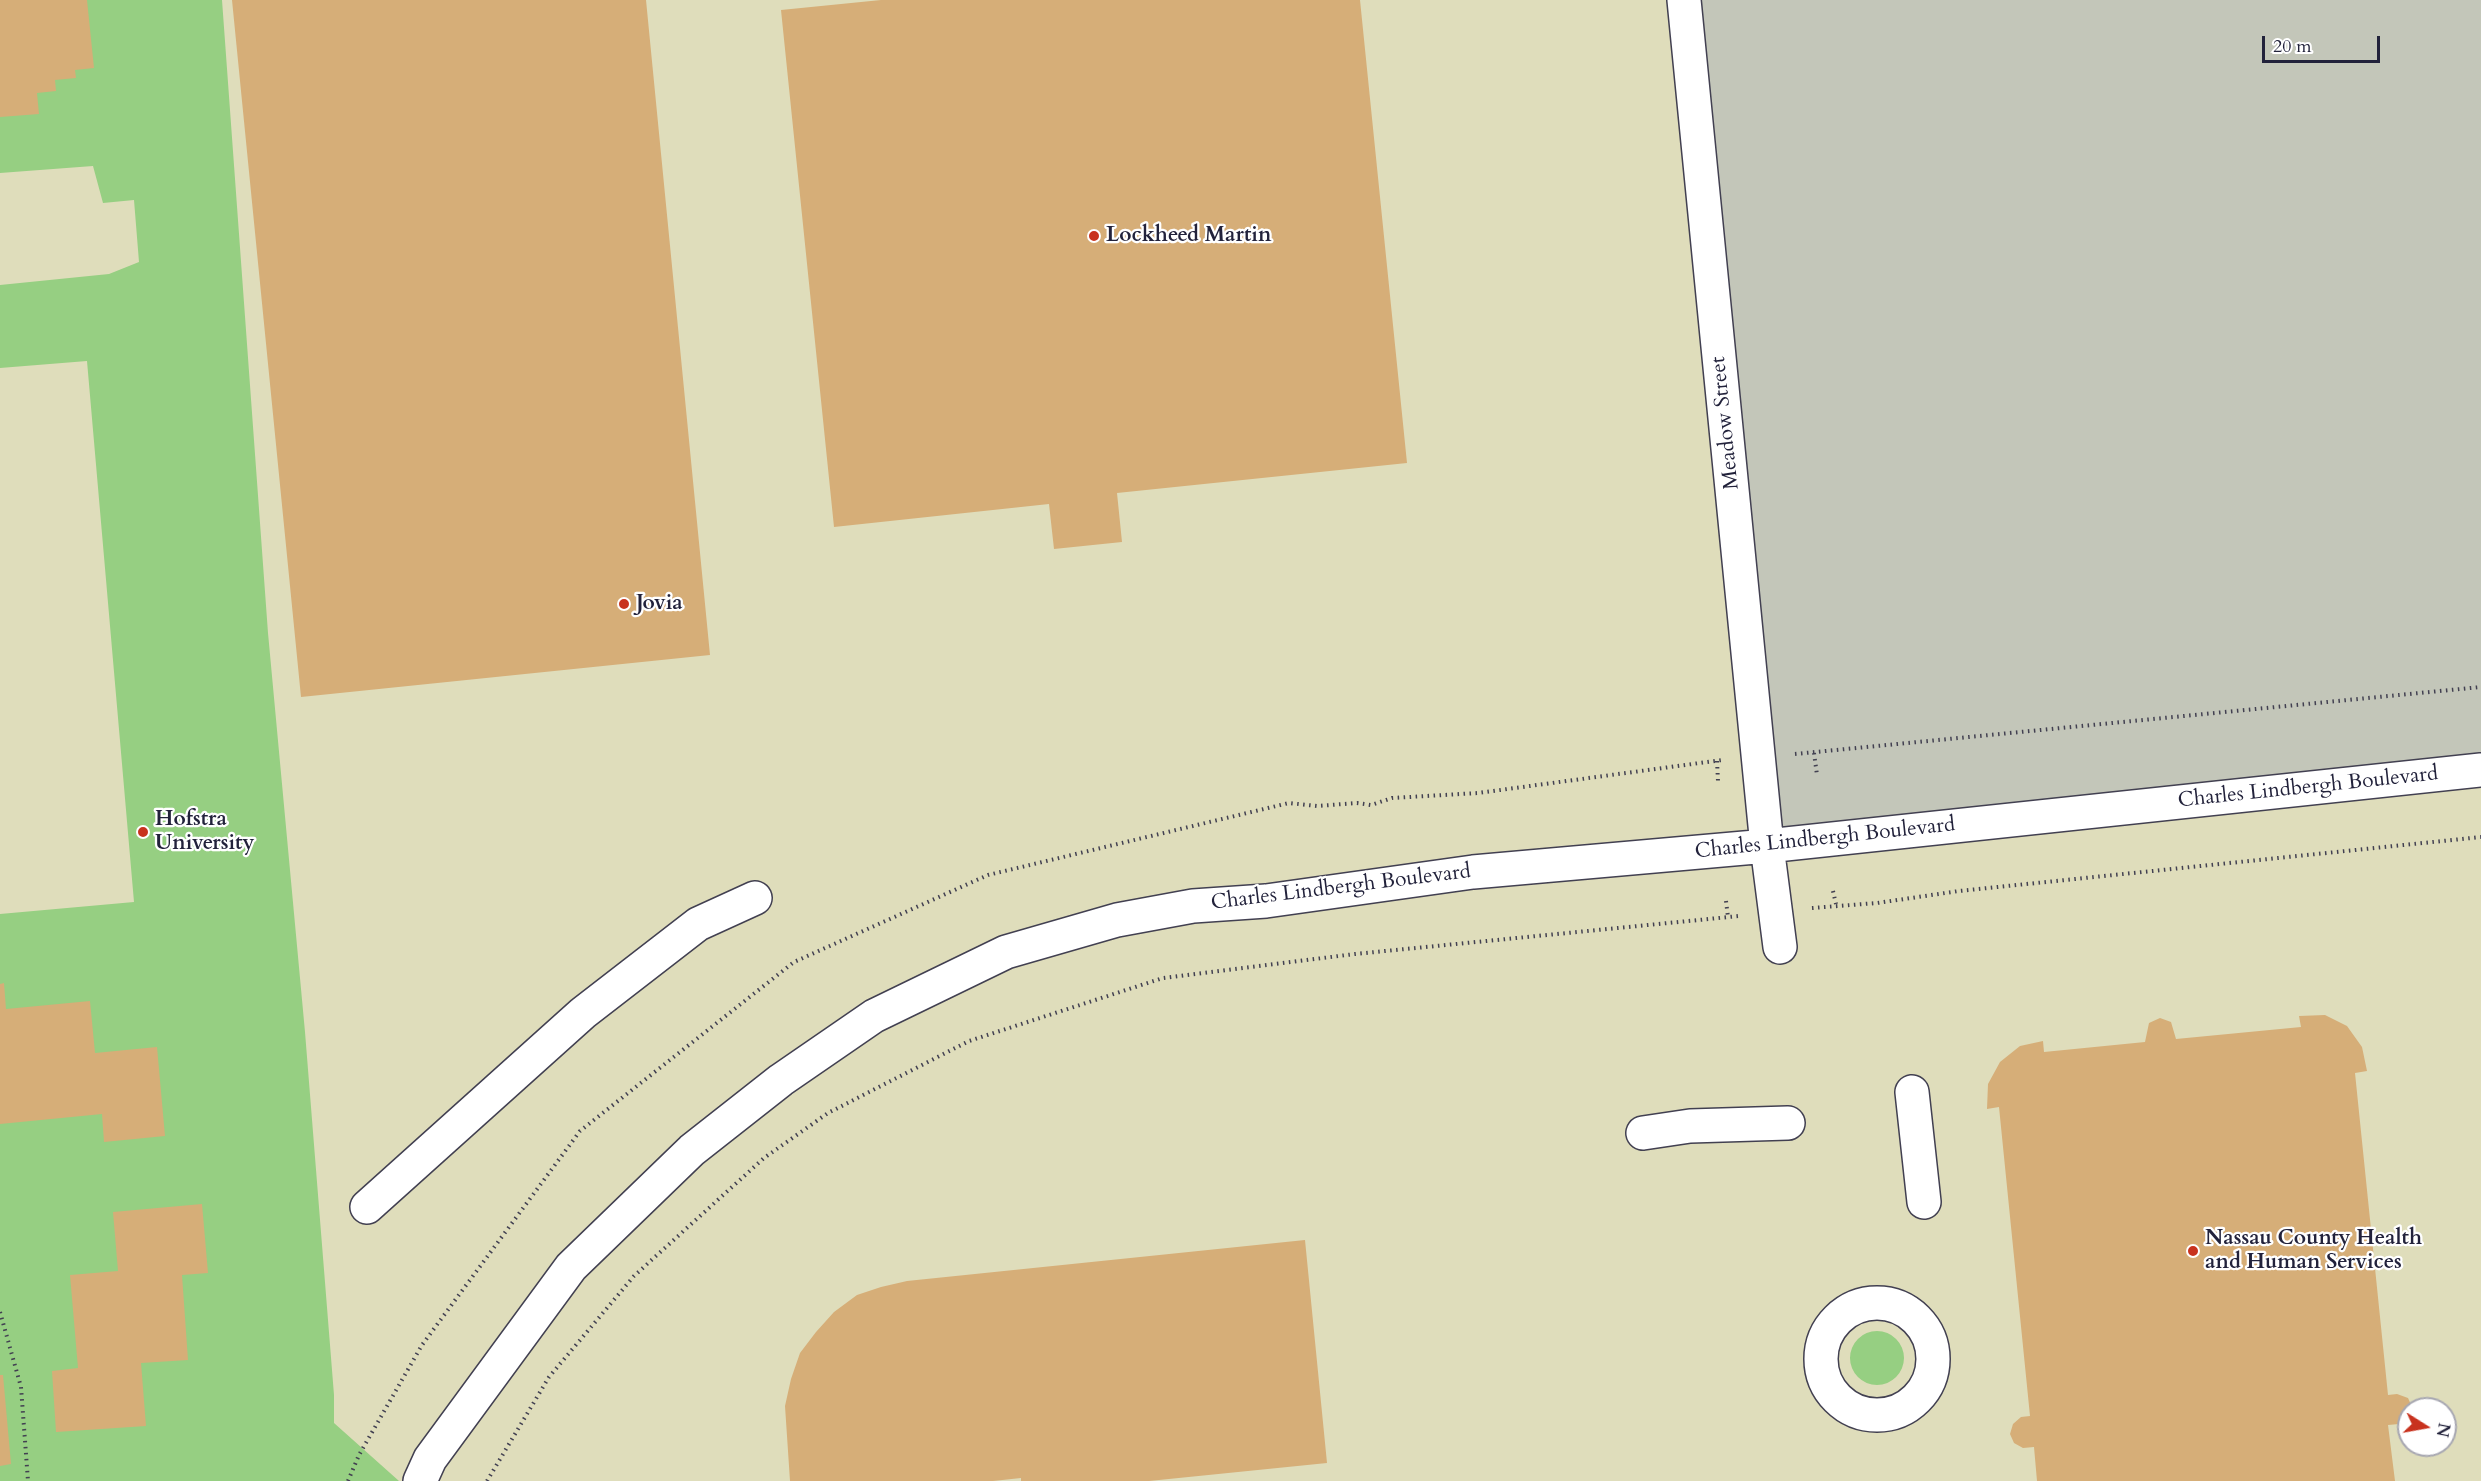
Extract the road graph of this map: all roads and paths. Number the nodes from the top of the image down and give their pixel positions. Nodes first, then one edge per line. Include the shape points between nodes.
1 (1684, 0) edge
2 (1814, 753) dead end
3 (1717, 761) dead end
4 (2481, 770) edge
5 (1817, 775) dead end
6 (1718, 781) dead end
7 (2481, 837) edge
8 (1767, 846) junction
9 (1833, 891) dead end
10 (755, 898) dead end
11 (1726, 901) dead end
12 (1836, 904) junction
13 (1775, 912) junction
14 (1728, 917) junction
15 (1780, 947) dead end
16 (1912, 1092) dead end
17 (1788, 1123) dead end
18 (1643, 1133) dead end
19 (1924, 1202) dead end
20 (367, 1207) dead end
21 (0, 1312) edge
22 (28, 1481) edge
23 (420, 1481) edge
24 (487, 1481) edge

1 - 8 street, Meadow Street
2 - 5 path
3 - 6 path
4 - 8 street, Charles Lindbergh Boulevard
7 - 12 path via 1959,891 1877,903
8 - 13 street, Meadow Street
8 - 23 street, Charles Lindbergh Boulevard via 1473,872 1266,902 1193,906 1117,920 1006,952 874,1016 781,1080 692,1150 571,1267 430,1459
9 - 12 path
10 - 20 street via 698,924 583,1013
11 - 14 path
12 - 13 path
13 - 14 path
13 - 15 street, Meadow Street
14 - 24 path via 1355,954 1163,978 969,1041 828,1113 764,1158 634,1275 549,1377
16 - 19 street
17 - 18 street via 1690,1126
21 - 22 path via 21,1387

